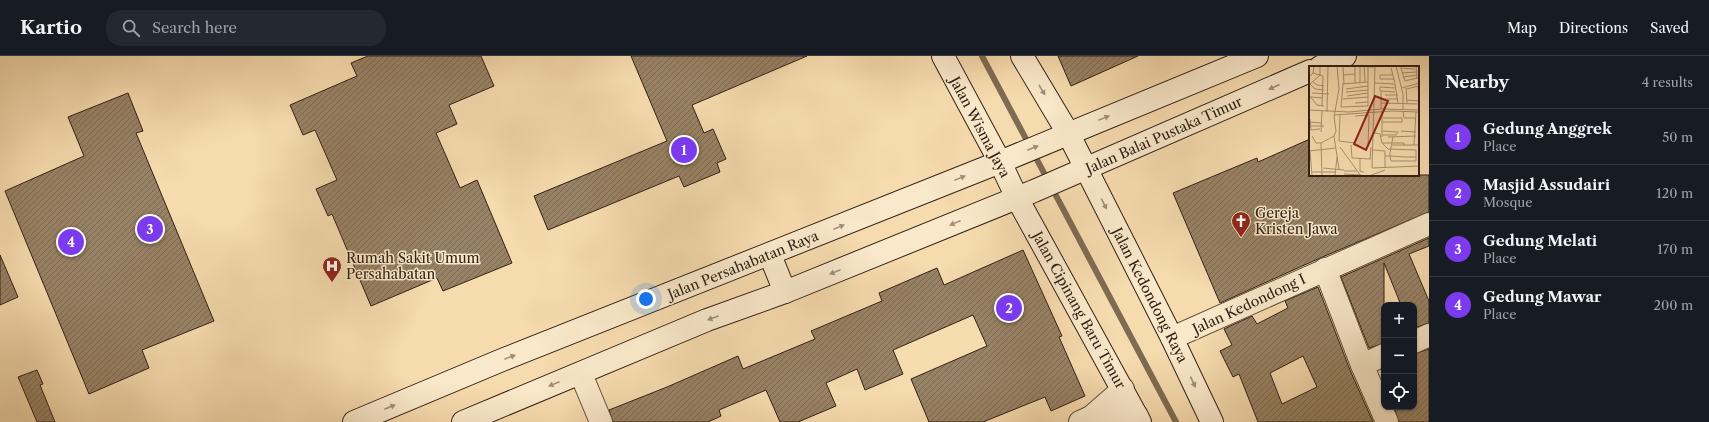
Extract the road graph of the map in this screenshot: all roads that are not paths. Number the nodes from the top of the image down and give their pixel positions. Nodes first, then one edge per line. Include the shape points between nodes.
1 (943, 56) edge
2 (1022, 56) edge
3 (1257, 56) edge
4 (1345, 56) edge
5 (1322, 66) edge
6 (1309, 71) edge
7 (1062, 136) junction
8 (1004, 160) junction
9 (1079, 172) junction
10 (1026, 194) junction
11 (1429, 224) edge
12 (770, 255) junction
13 (1326, 269) junction
14 (786, 292) junction
15 (1429, 335) edge
16 (1172, 338) junction
17 (1417, 341) edge
18 (1381, 356) edge
19 (1362, 365) junction
20 (580, 374) junction
21 (1123, 389) junction
22 (490, 417) edge
23 (1086, 419) edge
24 (1139, 419) edge
25 (354, 422) edge
26 (464, 422) edge
27 (601, 422) edge
28 (1212, 422) edge
29 (1387, 422) edge

1 - 8 street, Jalan Wisma Jaya
2 -> 7 street
7 -> 3 street
4 - 5 street
6 -> 9 street, Jalan Balai Pustaka Timur
8 -> 7 street
7 - 9 street
8 - 10 street, Jalan Wisma Jaya
12 -> 8 street, Jalan Persahabatan Raya
9 - 10 street, Jalan Balai Pustaka Timur
9 -> 16 street, Jalan Kedondong Raya
10 -> 14 street
10 - 21 street, Jalan Cipinang Baru Timur
11 - 13 street, Jalan Kedondong I
12 - 14 street
25 -> 12 street, Jalan Persahabatan Raya via 502,360
13 - 16 street, Jalan Kedondong I
13 - 19 street
14 -> 20 street via 707,320
15 - 17 street
16 -> 28 street, Jalan Kedondong Raya
18 - 19 street
19 - 29 street
20 -> 22 street
20 - 27 street
21 - 23 street
21 - 24 street, Jalan Cipinang Baru Timur
22 - 26 street
23 - 24 street

